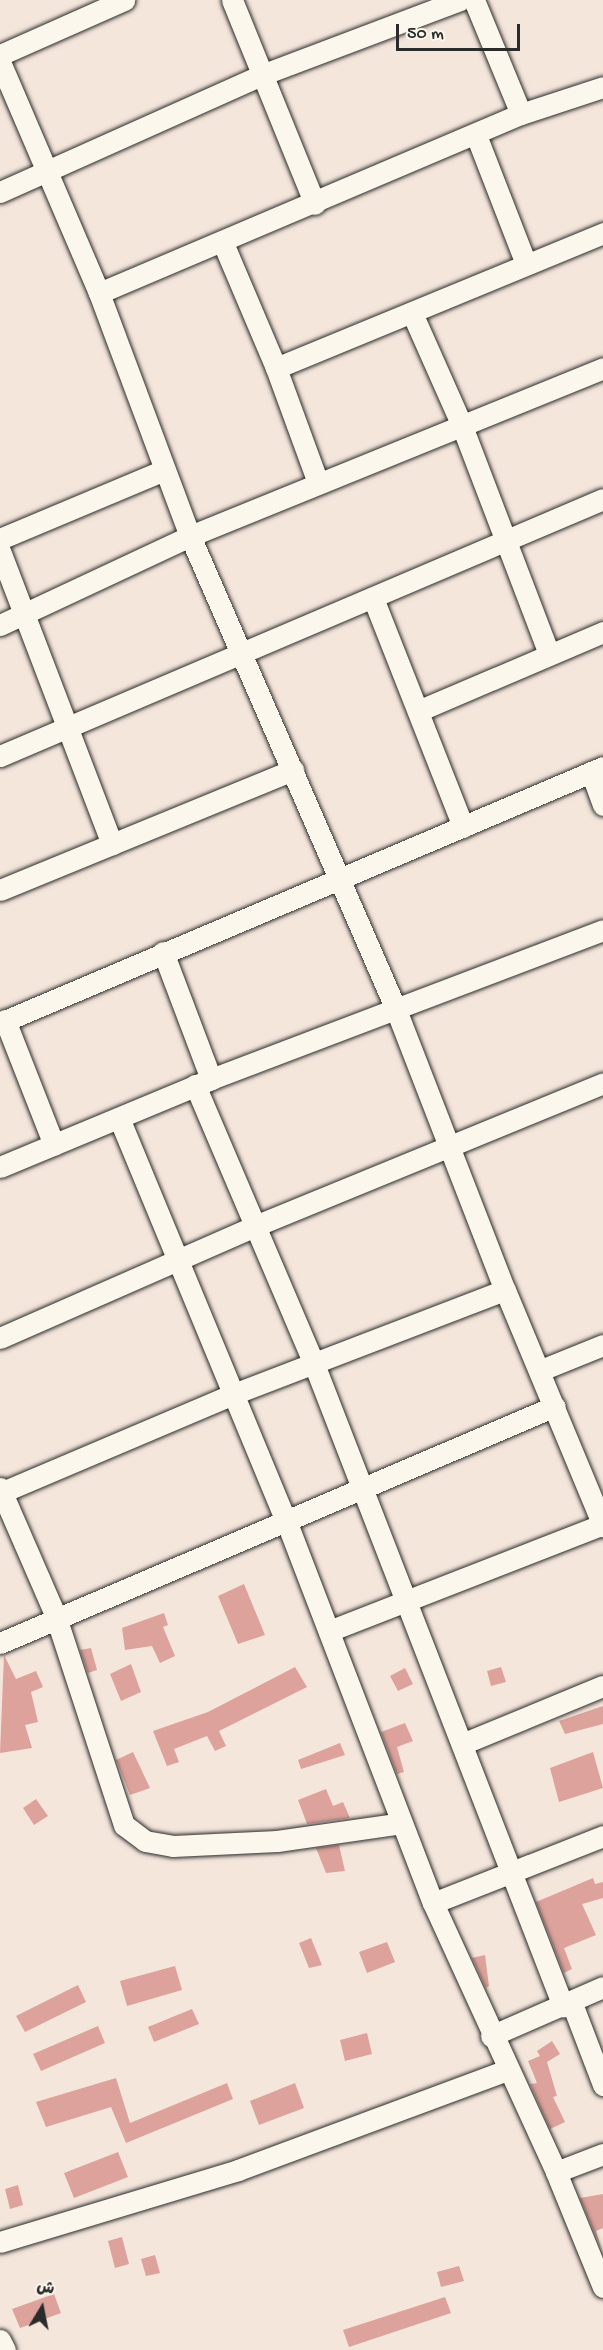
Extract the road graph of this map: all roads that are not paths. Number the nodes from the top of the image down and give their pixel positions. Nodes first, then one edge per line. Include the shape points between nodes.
1 (124, 0) edge
2 (232, 0) edge
3 (460, 0) edge
4 (474, 0) edge
5 (0, 55) edge
6 (0, 62) edge
7 (264, 74) junction
8 (603, 87) edge
9 (521, 114) junction
10 (476, 135) junction
11 (46, 173) junction
12 (0, 192) edge
13 (315, 204) junction
14 (603, 233) edge
15 (223, 243) junction
16 (526, 264) junction
17 (99, 293) junction
18 (412, 313) junction
19 (276, 368) junction
20 (603, 368) edge
21 (462, 426) junction
22 (164, 470) junction
23 (318, 483) junction
24 (603, 499) edge
25 (190, 536) junction
26 (0, 539) edge
27 (503, 539) junction
28 (0, 550) edge
29 (373, 598) junction
30 (23, 615) junction
31 (0, 624) edge
32 (603, 632) edge
33 (244, 654) junction
34 (549, 654) junction
35 (418, 711) junction
36 (67, 728) junction
37 (0, 756) edge
38 (597, 769) edge
39 (293, 770) junction
40 (603, 805) edge
41 (463, 827) junction
42 (112, 844) junction
43 (339, 877) junction
44 (0, 890) edge
45 (603, 930) edge
46 (163, 952) junction
47 (395, 1007) junction
48 (3, 1022) edge
49 (203, 1082) junction
50 (603, 1083) edge
51 (120, 1118) junction
52 (54, 1144) junction
53 (448, 1147) junction
54 (0, 1167) edge
55 (255, 1226) junction
56 (177, 1262) junction
57 (505, 1290) junction
58 (0, 1338) edge
59 (603, 1346) edge
60 (315, 1364) junction
61 (541, 1370) junction
62 (231, 1395) junction
63 (555, 1406) junction
64 (595, 1484) edge
65 (362, 1488) junction
66 (1, 1491) edge
67 (287, 1523) junction
68 (603, 1525) edge
69 (407, 1603) junction
70 (56, 1617) junction
71 (328, 1631) junction
72 (0, 1643) edge
73 (603, 1686) edge
74 (462, 1744) junction
75 (402, 1824) junction
76 (603, 1836) edge
77 (513, 1872) junction
78 (433, 1903) junction
79 (603, 1987) edge
80 (567, 2004) junction
81 (492, 2036) junction
82 (507, 2070) junction
83 (603, 2085) edge
84 (603, 2154) edge
85 (556, 2172) junction
86 (0, 2242) edge
87 (603, 2287) edge
88 (0, 2340) edge
89 (5, 2350) edge

1 - 5 street
2 - 7 street
3 - 7 street
4 - 9 street
6 - 11 street
7 - 11 street
7 - 13 street
8 - 9 street
9 - 10 street
10 - 13 street
10 - 16 street
11 - 12 street
11 - 17 street
13 - 15 street
14 - 16 street
15 - 17 street
15 - 19 street
16 - 18 street
17 - 22 street
18 - 19 street
18 - 21 street
19 - 23 street
20 - 21 street
21 - 23 street
21 - 27 street
22 - 25 street
22 - 26 street
23 - 25 street
24 - 27 street
25 - 30 street
25 - 33 street
27 - 29 street
27 - 34 street
28 - 30 street
29 - 33 street
29 - 35 street
30 - 31 street
30 - 36 street
32 - 34 street
33 - 36 street
33 - 39 street
34 - 35 street
35 - 41 street
36 - 37 street
36 - 42 street
38 - 40 street
38 - 41 street
39 - 42 street
39 - 43 street
41 - 43 street
42 - 44 street
43 - 46 street
43 - 47 street
45 - 47 street
46 - 48 street
46 - 49 street
47 - 49 street
47 - 53 street
48 - 52 street
49 - 51 street
49 - 55 street
50 - 53 street
51 - 52 street
51 - 56 street
52 - 54 street
53 - 55 street
53 - 57 street
55 - 56 street
55 - 60 street
56 - 58 street
56 - 62 street
57 - 60 street
57 - 61 street
59 - 61 street
60 - 62 street
60 - 65 street
61 - 63 street
62 - 66 street
62 - 67 street
63 - 64 street
63 - 65 street
64 - 68 street
65 - 67 street
65 - 69 street
66 - 70 street
67 - 70 street
67 - 71 street
68 - 69 street
69 - 71 street
69 - 74 street
70 - 72 street
70 - 75 street via 124,1825 145,1841 173,1846 277,1841
71 - 75 street
73 - 74 street
74 - 77 street
75 - 78 street
76 - 77 street
77 - 78 street
77 - 80 street
78 - 81 street
79 - 80 street
80 - 81 street
80 - 83 street
81 - 82 street
82 - 85 street
82 - 86 street via 238,2170
84 - 85 street
85 - 87 street
88 - 89 street

